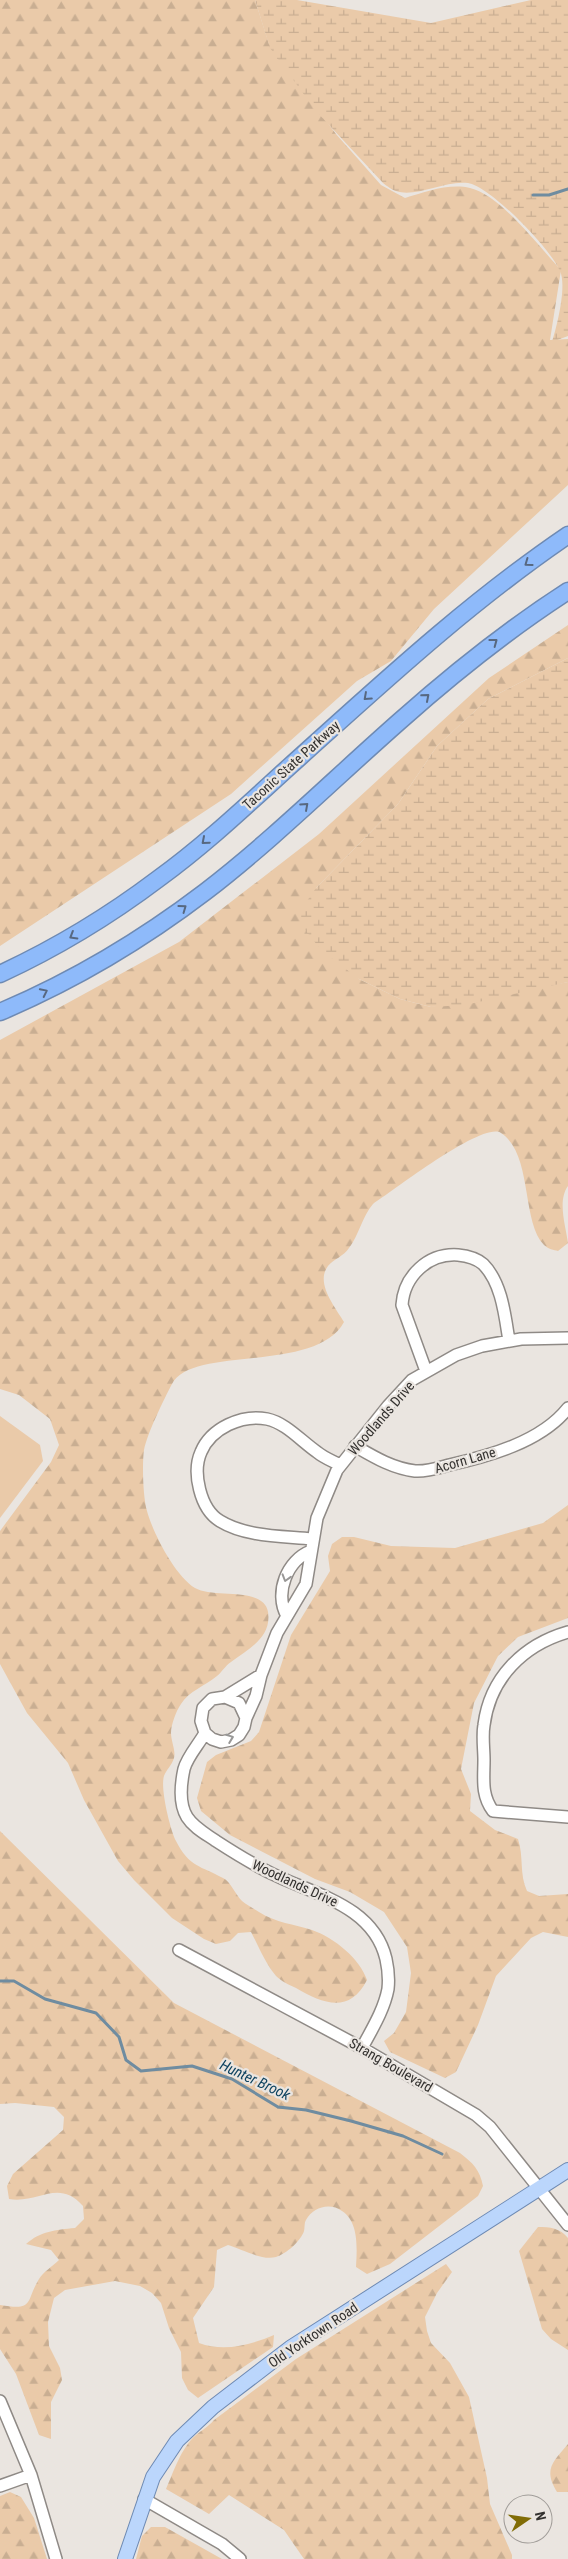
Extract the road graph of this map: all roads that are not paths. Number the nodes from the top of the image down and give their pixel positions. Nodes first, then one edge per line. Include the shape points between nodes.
1 (568, 535) edge
2 (568, 590) edge
3 (0, 974) edge
4 (0, 1012) edge
5 (568, 1338) edge
6 (509, 1341) junction
7 (426, 1371) junction
8 (568, 1408) edge
9 (355, 1446) junction
10 (340, 1465) junction
11 (312, 1545) junction
12 (287, 1616) junction
13 (568, 1632) edge
14 (261, 1675) junction
15 (225, 1696) junction
16 (246, 1718) junction
17 (205, 1733) junction
18 (568, 1818) edge
19 (178, 1950) dead end
20 (362, 2048) junction
21 (568, 2170) edge
22 (540, 2188) junction
23 (568, 2225) edge
24 (0, 2401) edge
25 (30, 2475) junction
26 (0, 2486) edge
27 (144, 2499) junction
28 (56, 2559) edge
29 (125, 2559) edge
30 (240, 2559) edge

1 -> 3 highway, Taconic State Parkway via 510,575 451,622 236,815 160,878 99,920
4 -> 2 highway via 47,991 112,955 205,892 456,672
5 - 6 street, Woodlands Drive
6 - 7 street, Woodlands Drive via 456,1355
6 - 7 street via 497,1288 484,1265 468,1256 449,1254 435,1258 412,1276 405,1286 402,1305
7 - 9 street, Woodlands Drive via 412,1380
8 - 9 street, Acorn Lane via 534,1436 518,1444 469,1461 428,1470 395,1467
9 - 10 street, Woodlands Drive
10 - 11 street, Woodlands Drive via 317,1518
10 - 11 street via 319,1454 281,1423 266,1419 246,1419 227,1424 200,1452 200,1494 220,1520 238,1528
11 - 12 street, Woodlands Drive via 306,1584
11 -> 12 street via 295,1559 286,1574 282,1596
12 - 14 street, Woodlands Drive
13 - 18 street via 532,1646 501,1677 490,1700 484,1726 483,1791 493,1811
14 - 15 street
14 - 16 street, Woodlands Drive
15 - 16 street via 239,1703
15 - 17 street via 212,1699 203,1708 200,1721
17 -> 16 street, Woodlands Drive via 222,1742 231,1740 239,1735
17 - 20 street, Woodlands Drive via 184,1767 182,1802 186,1816 194,1826 278,1877 335,1900 364,1920 384,1950 388,1988
19 - 20 street, Strang Boulevard
20 - 22 street, Strang Boulevard via 476,2114
21 - 22 main road, Old Yorktown Road
22 - 23 street, Strang Boulevard
22 - 27 main road, Old Yorktown Road via 290,2348 213,2406 177,2441 153,2477
24 - 25 street
25 - 26 street
25 - 28 street
27 - 29 main road, Old Yorktown Road
27 - 30 street via 222,2544

